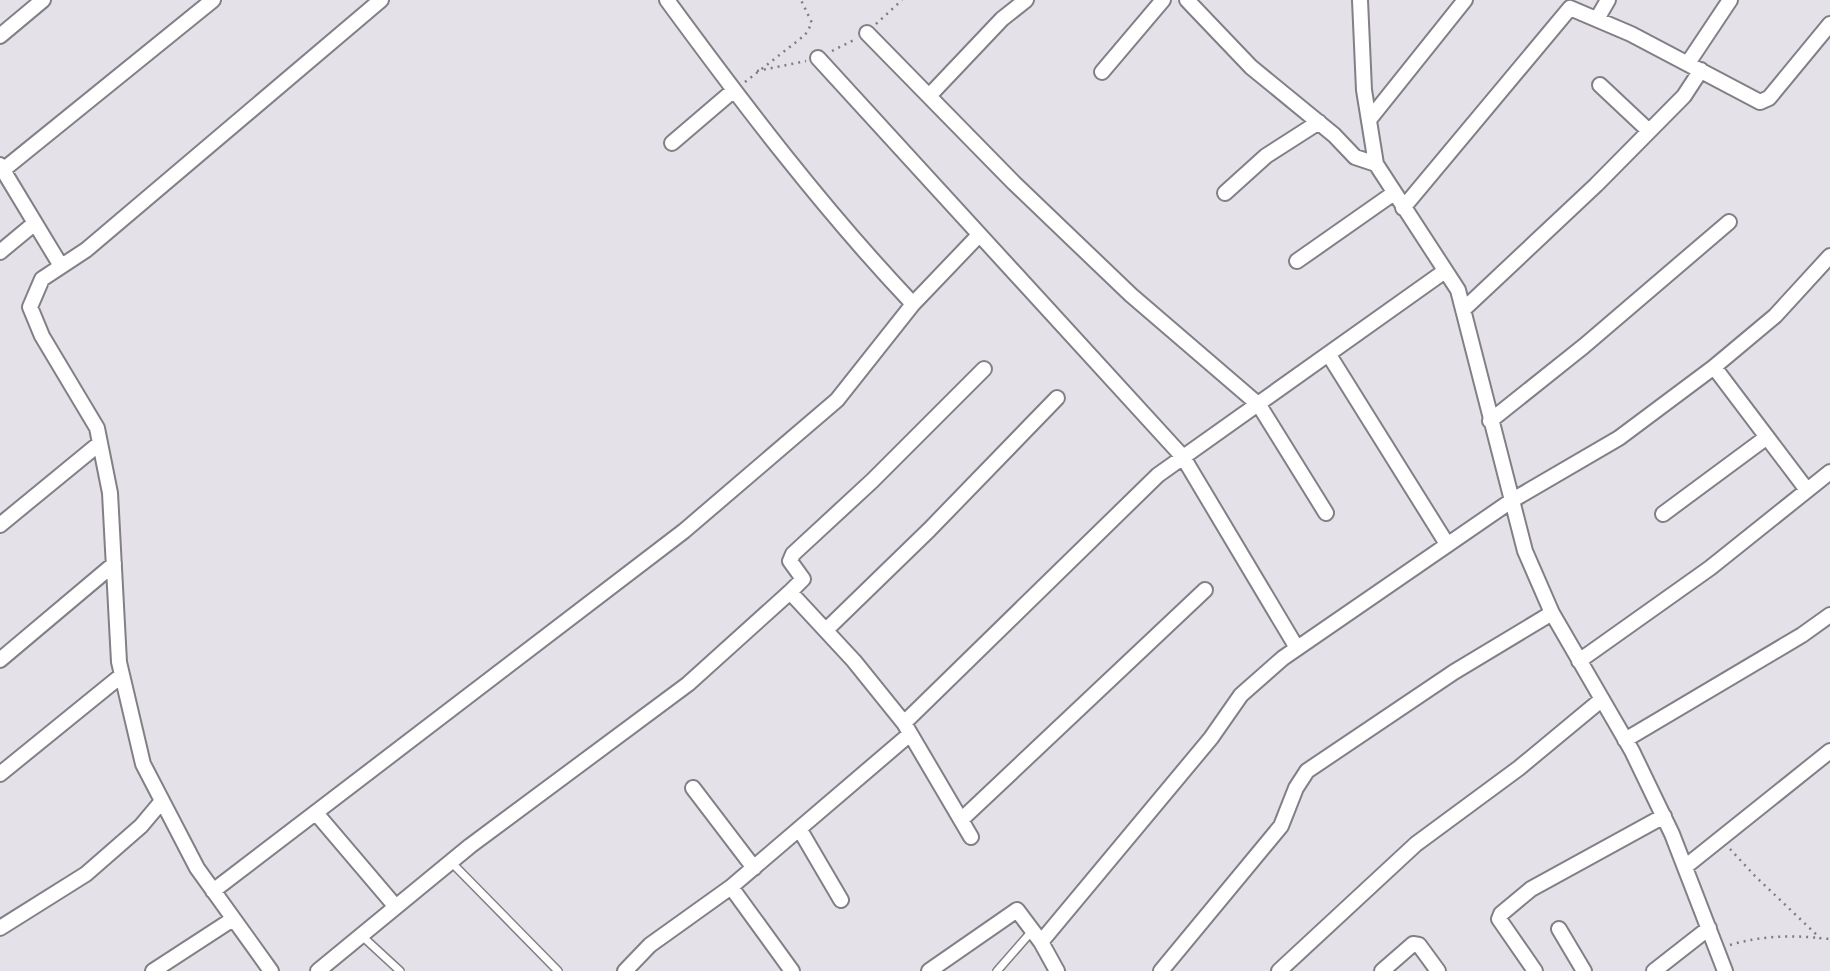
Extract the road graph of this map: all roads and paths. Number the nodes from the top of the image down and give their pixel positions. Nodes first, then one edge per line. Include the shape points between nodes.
1 (43, 0) edge
2 (214, 0) edge
3 (381, 0) edge
4 (667, 0) edge
5 (801, 0) edge
6 (902, 0) edge
7 (1026, 0) edge
8 (1163, 0) edge
9 (1187, 0) edge
10 (1360, 0) edge
11 (1465, 0) edge
12 (1608, 0) edge
13 (1730, 0) edge
14 (1597, 19) junction
15 (1830, 24) edge
16 (867, 33) junction
17 (0, 36) edge
18 (818, 58) junction
19 (1695, 67) junction
20 (757, 71) junction
21 (1102, 72) dead end
22 (1600, 85) dead end
23 (734, 90) junction
24 (929, 96) junction
25 (1369, 120) junction
26 (1319, 122) junction
27 (1649, 131) junction
28 (672, 143) dead end
29 (1376, 164) junction
30 (2, 168) edge
31 (1394, 193) junction
32 (1224, 194) dead end
33 (1403, 208) junction
34 (1729, 222) dead end
35 (35, 223) junction
36 (979, 235) junction
37 (0, 252) edge
38 (1830, 256) edge
39 (1297, 261) dead end
40 (61, 266) junction
41 (1445, 271) junction
42 (913, 304) junction
43 (1463, 310) junction
44 (1329, 355) junction
45 (1714, 367) junction
46 (984, 369) dead end
47 (1057, 398) dead end
48 (1259, 405) junction
49 (1490, 421) junction
50 (1767, 437) junction
51 (100, 443) junction
52 (1184, 457) junction
53 (1830, 472) edge
54 (1807, 491) junction
55 (1511, 501) junction
56 (1326, 513) dead end
57 (1662, 514) dead end
58 (0, 525) edge
59 (1447, 544) junction
60 (114, 564) junction
61 (1205, 590) dead end
62 (790, 592) junction
63 (1552, 613) junction
64 (1830, 615) edge
65 (826, 630) junction
66 (1297, 648) junction
67 (0, 660) edge
68 (1580, 660) junction
69 (122, 675) junction
70 (1601, 700) junction
71 (907, 728) junction
72 (1625, 740) junction
73 (1830, 751) edge
74 (0, 774) edge
75 (693, 788) dead end
76 (162, 801) junction
77 (316, 814) junction
78 (1664, 816) junction
79 (961, 820) junction
80 (800, 830) junction
81 (971, 837) dead end
82 (1721, 839) junction
83 (451, 862) junction
84 (1685, 867) junction
85 (754, 868) junction
86 (730, 887) junction
87 (213, 891) junction
88 (841, 900) dead end
89 (396, 907) junction
90 (233, 919) junction
91 (0, 928) edge
92 (1709, 928) junction
93 (1559, 929) dead end
94 (361, 935) junction
95 (1036, 936) junction
96 (1820, 938) junction
97 (1830, 939) edge
98 (1717, 950) junction
99 (153, 971) edge
100 (271, 971) edge
101 (318, 971) edge
102 (400, 971) edge
103 (558, 971) edge
104 (625, 971) edge
105 (792, 971) edge
106 (929, 971) edge
107 (997, 971) edge
108 (1057, 971) edge
109 (1161, 971) edge
110 (1279, 971) edge
111 (1382, 971) edge
112 (1438, 971) edge
113 (1535, 971) edge
114 (1584, 971) edge
115 (1654, 971) edge
116 (1725, 971) edge

1 - 17 street
2 - 30 street
3 - 40 street via 86,250
4 - 23 street
5 - 20 path via 812,23 805,35
6 - 16 path
7 - 24 street
8 - 21 street
9 - 26 street via 1251,67
10 - 25 street
11 - 25 street
12 - 14 street
13 - 19 street
14 - 19 street
14 - 33 street via 1570,8
15 - 19 street via 1760,102
16 - 18 path
16 - 24 street
18 - 20 path
18 - 36 street
19 - 27 street via 1684,96
20 - 23 path
22 - 27 street
23 - 28 street
23 - 42 street via 866,255
24 - 48 street via 1130,295
25 - 29 street
26 - 29 street via 1355,157
26 - 32 street via 1266,156
27 - 43 street
29 - 31 street
30 - 35 street
31 - 33 street
31 - 39 street
33 - 41 street
34 - 49 street
35 - 37 street
35 - 40 street
36 - 42 street
36 - 52 street
38 - 45 street via 1775,316
40 - 51 street via 42,279 30,307 42,336 97,428
41 - 43 street via 1458,290
41 - 44 street
42 - 77 street via 837,400 684,531
43 - 49 street
44 - 48 street
44 - 59 street
45 - 50 street
45 - 55 street via 1619,438
46 - 62 street via 793,554 790,561 803,579
47 - 65 street
48 - 52 street
48 - 56 street
49 - 55 street
50 - 54 street
50 - 57 street
51 - 58 street
51 - 60 street via 110,493
52 - 66 street
52 - 71 street via 1129,501
53 - 54 street
54 - 68 street via 1710,568
55 - 59 street
55 - 63 street via 1525,551
59 - 66 street
60 - 67 street
60 - 69 street
61 - 79 street
62 - 65 street
62 - 83 street via 688,684
63 - 68 street
63 - 109 street via 1454,672 1307,771 1281,826
64 - 72 street
65 - 71 street
66 - 95 street via 1241,695 1211,738
68 - 70 street
69 - 74 street
69 - 76 street via 144,765
70 - 72 street
70 - 110 street via 1416,844
71 - 79 street
71 - 80 street
72 - 78 street
73 - 82 street
75 - 85 street
76 - 87 street
76 - 91 street via 86,874
77 - 87 street
77 - 89 street
78 - 84 street
78 - 113 street via 1531,889 1501,915 1499,919
79 - 81 street
80 - 85 street
80 - 88 street
82 - 84 street
82 - 96 path
83 - 89 street
83 - 103 lane
84 - 92 street
85 - 86 street
86 - 104 street via 650,945
86 - 105 street
87 - 90 street
89 - 94 street
90 - 99 street
90 - 100 street
92 - 98 street
92 - 115 street
93 - 114 street
94 - 101 street
94 - 102 lane
95 - 106 street via 1017,910
95 - 107 lane
95 - 108 street
96 - 97 path
96 - 98 path via 1750,939
98 - 116 street
111 - 112 street via 1413,944 1419,945

